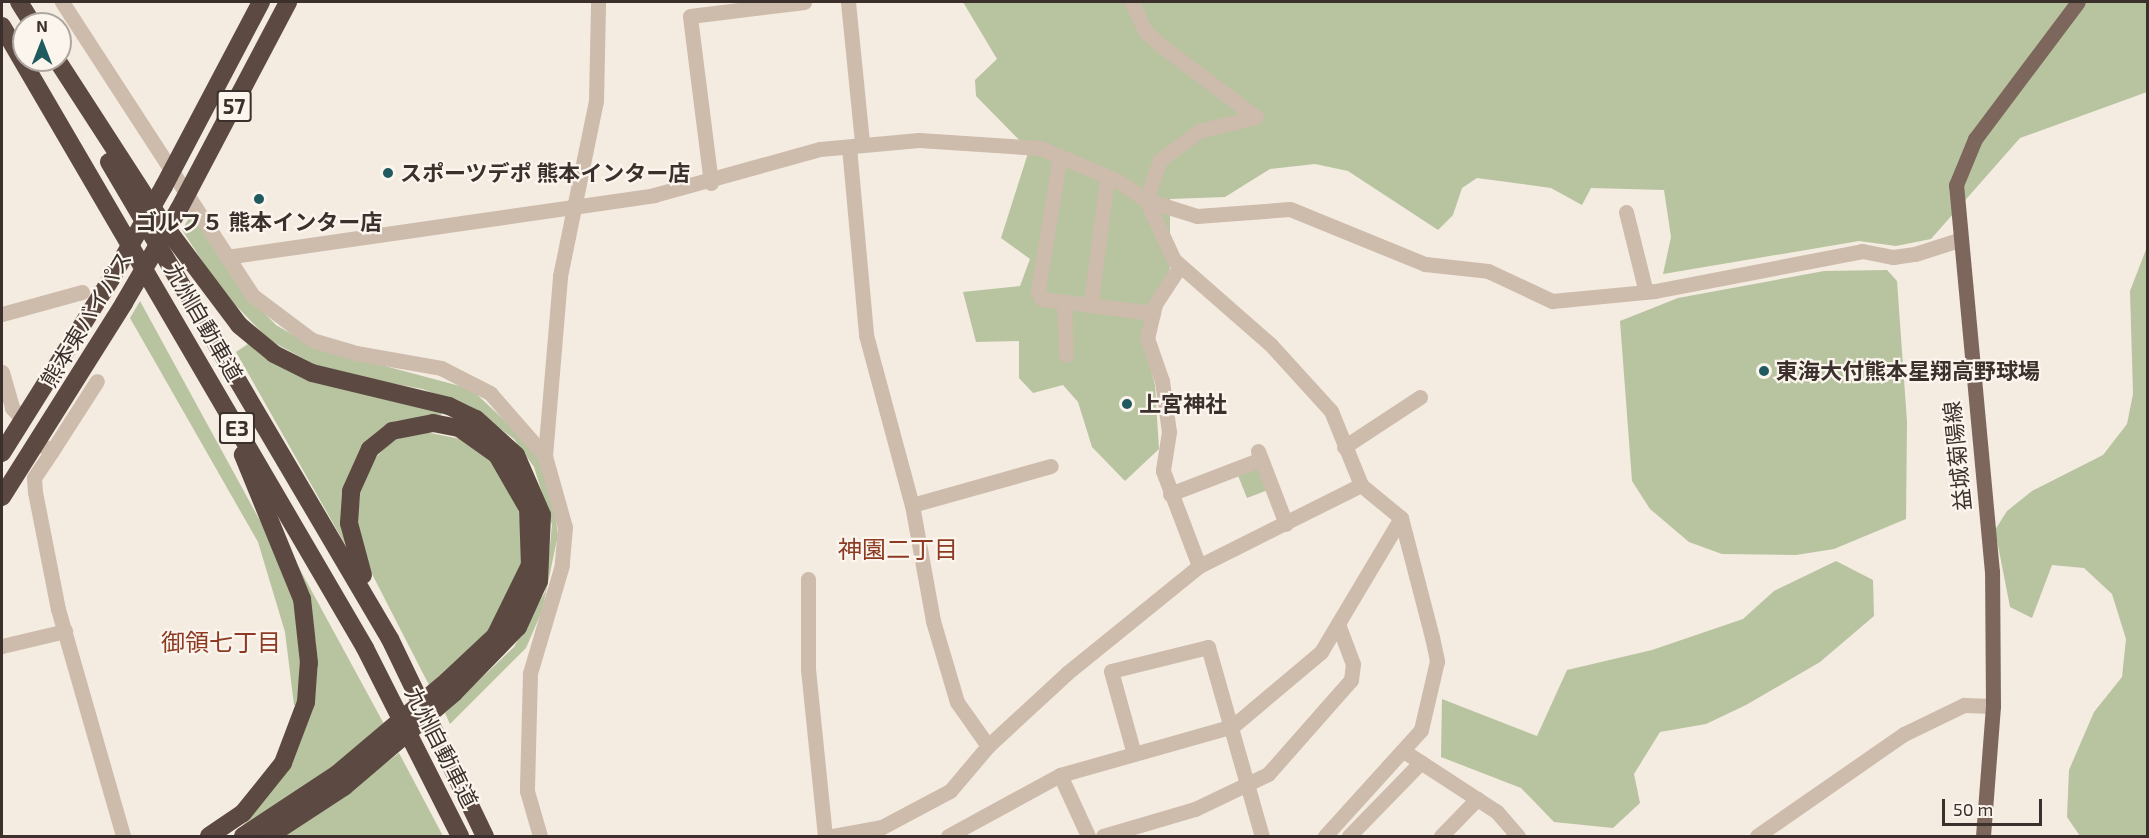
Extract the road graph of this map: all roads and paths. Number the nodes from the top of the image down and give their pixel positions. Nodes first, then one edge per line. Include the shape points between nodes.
1 (62, 2) edge
2 (261, 2) edge
3 (288, 2) edge
4 (598, 2) edge
5 (804, 2) edge
6 (848, 2) edge
7 (1132, 2) edge
8 (2078, 2) edge
9 (690, 9) edge
10 (2, 26) edge
11 (56, 72) edge
12 (65, 72) edge
13 (856, 145) junction
14 (1060, 156) junction
15 (174, 169) junction
16 (1107, 177) junction
17 (711, 183) junction
18 (189, 193) junction
19 (1146, 200) junction
20 (574, 205) junction
21 (1626, 212) dead end
22 (1959, 240) junction
23 (226, 257) junction
24 (1180, 266) junction
25 (82, 292) dead end
26 (1646, 292) junction
27 (1091, 302) junction
28 (1064, 303) junction
29 (1153, 313) junction
30 (2, 314) edge
31 (1066, 355) dead end
32 (2, 372) edge
33 (98, 381) dead end
34 (1419, 397) dead end
35 (226, 408) junction
36 (23, 420) junction
37 (45, 447) junction
38 (1344, 447) junction
39 (2, 453) edge
40 (545, 456) junction
41 (1051, 466) dead end
42 (1361, 485) junction
43 (1170, 494) junction
44 (2, 497) edge
45 (912, 505) junction
46 (1401, 518) junction
47 (1286, 524) junction
48 (1198, 566) junction
49 (807, 579) dead end
50 (1338, 624) junction
51 (64, 630) junction
52 (390, 639) junction
53 (2, 646) edge
54 (451, 687) junction
55 (1993, 706) junction
56 (1233, 726) junction
57 (988, 746) junction
58 (1406, 752) junction
59 (1134, 753) junction
60 (1421, 762) junction
61 (1060, 775) junction
62 (340, 781) junction
63 (1250, 787) junction
64 (1477, 799) junction
65 (1328, 836) edge
66 (123, 837) edge
67 (209, 837) edge
68 (243, 837) edge
69 (269, 837) edge
70 (460, 837) edge
71 (485, 837) edge
72 (540, 837) edge
73 (825, 837) edge
74 (833, 837) edge
75 (948, 837) edge
76 (1088, 837) edge
77 (1103, 837) edge
78 (1262, 837) edge
79 (1349, 837) edge
80 (1441, 837) edge
81 (1518, 837) edge
82 (1758, 837) edge
83 (1983, 837) edge

1 - 15 street via 145,136
2 - 15 highway, 熊本東バイパス / 57
3 - 18 highway, 熊本東バイパス / 57
4 - 20 street via 596,101 587,164
5 - 9 street
6 - 13 street
7 - 19 street via 1145,31 1159,44 1256,117 1214,125 1181,141 1160,160
8 - 22 main road, 益城菊陽線 via 1975,138 1956,185
9 - 17 street
10 - 35 highway, 九州自動車道 / E3
11 - 52 highway, 九州自動車道 / E3
12 - 54 highway via 161,221 239,325 274,354 312,373 449,406 476,419 516,454 542,515 539,581 518,627
13 - 14 street via 919,140 1040,148
13 - 17 street via 820,149
13 - 45 street via 866,335
14 - 16 street
14 - 28 street via 1038,291 1050,303
15 - 18 street
15 - 36 highway, 熊本東バイパス / 57, bridge
16 - 19 street
16 - 27 street
17 - 20 street
18 - 23 street
18 - 37 highway, 熊本東バイパス / 57, bridge
19 - 24 street
19 - 26 street via 1197,216 1290,209 1425,264 1488,271 1552,301
20 - 23 street
20 - 40 street via 560,276
21 - 26 street
22 - 26 street via 1916,254 1893,257 1862,251
22 - 55 main road, 益城菊陽線 via 1992,572
23 - 40 street via 252,295 312,340 356,354 441,368 506,406
24 - 29 street
24 - 38 street via 1278,352 1331,411
25 - 30 street
27 - 28 street
27 - 29 street
28 - 31 street
29 - 43 street via 1147,338 1162,381 1169,432 1163,471
32 - 36 street via 12,408
33 - 37 street
34 - 38 street
35 - 67 highway via 302,600 309,663 306,702 283,763 260,796
35 - 70 highway, 九州自動車道 / E3 via 365,648
36 - 39 highway, 熊本東バイパス / 57
37 - 44 highway, 熊本東バイパス / 57
37 - 51 street via 34,478 35,492
38 - 42 street
40 - 72 street via 563,503 565,527 562,565 530,673 527,791
41 - 45 street
42 - 46 street
42 - 47 street
43 - 47 street via 1259,454
43 - 48 street
45 - 57 street via 933,621 957,702
46 - 50 street
46 - 58 street via 1437,661 1421,730
47 - 48 street
48 - 57 street via 1067,673
49 - 73 street via 808,669
50 - 56 street via 1322,652
50 - 63 street via 1353,664 1351,680 1328,710
51 - 53 street
51 - 66 street
52 - 54 highway via 355,555 350,523 355,474 369,449 392,431 419,424 459,428 478,437 512,472 528,509 530,565 495,636
52 - 71 highway, 九州自動車道 / E3
54 - 62 highway, bridge
55 - 82 street via 1964,705 1904,734
55 - 83 main road, 益城菊陽線
56 - 59 street
56 - 59 street via 1208,647 1111,671
56 - 63 street
57 - 74 street via 950,791 882,827
58 - 60 street
58 - 65 street
59 - 61 street
60 - 64 street
60 - 79 street
61 - 75 street
61 - 76 street
62 - 68 highway
62 - 69 highway
63 - 77 street
63 - 78 street
64 - 80 street
64 - 81 street

